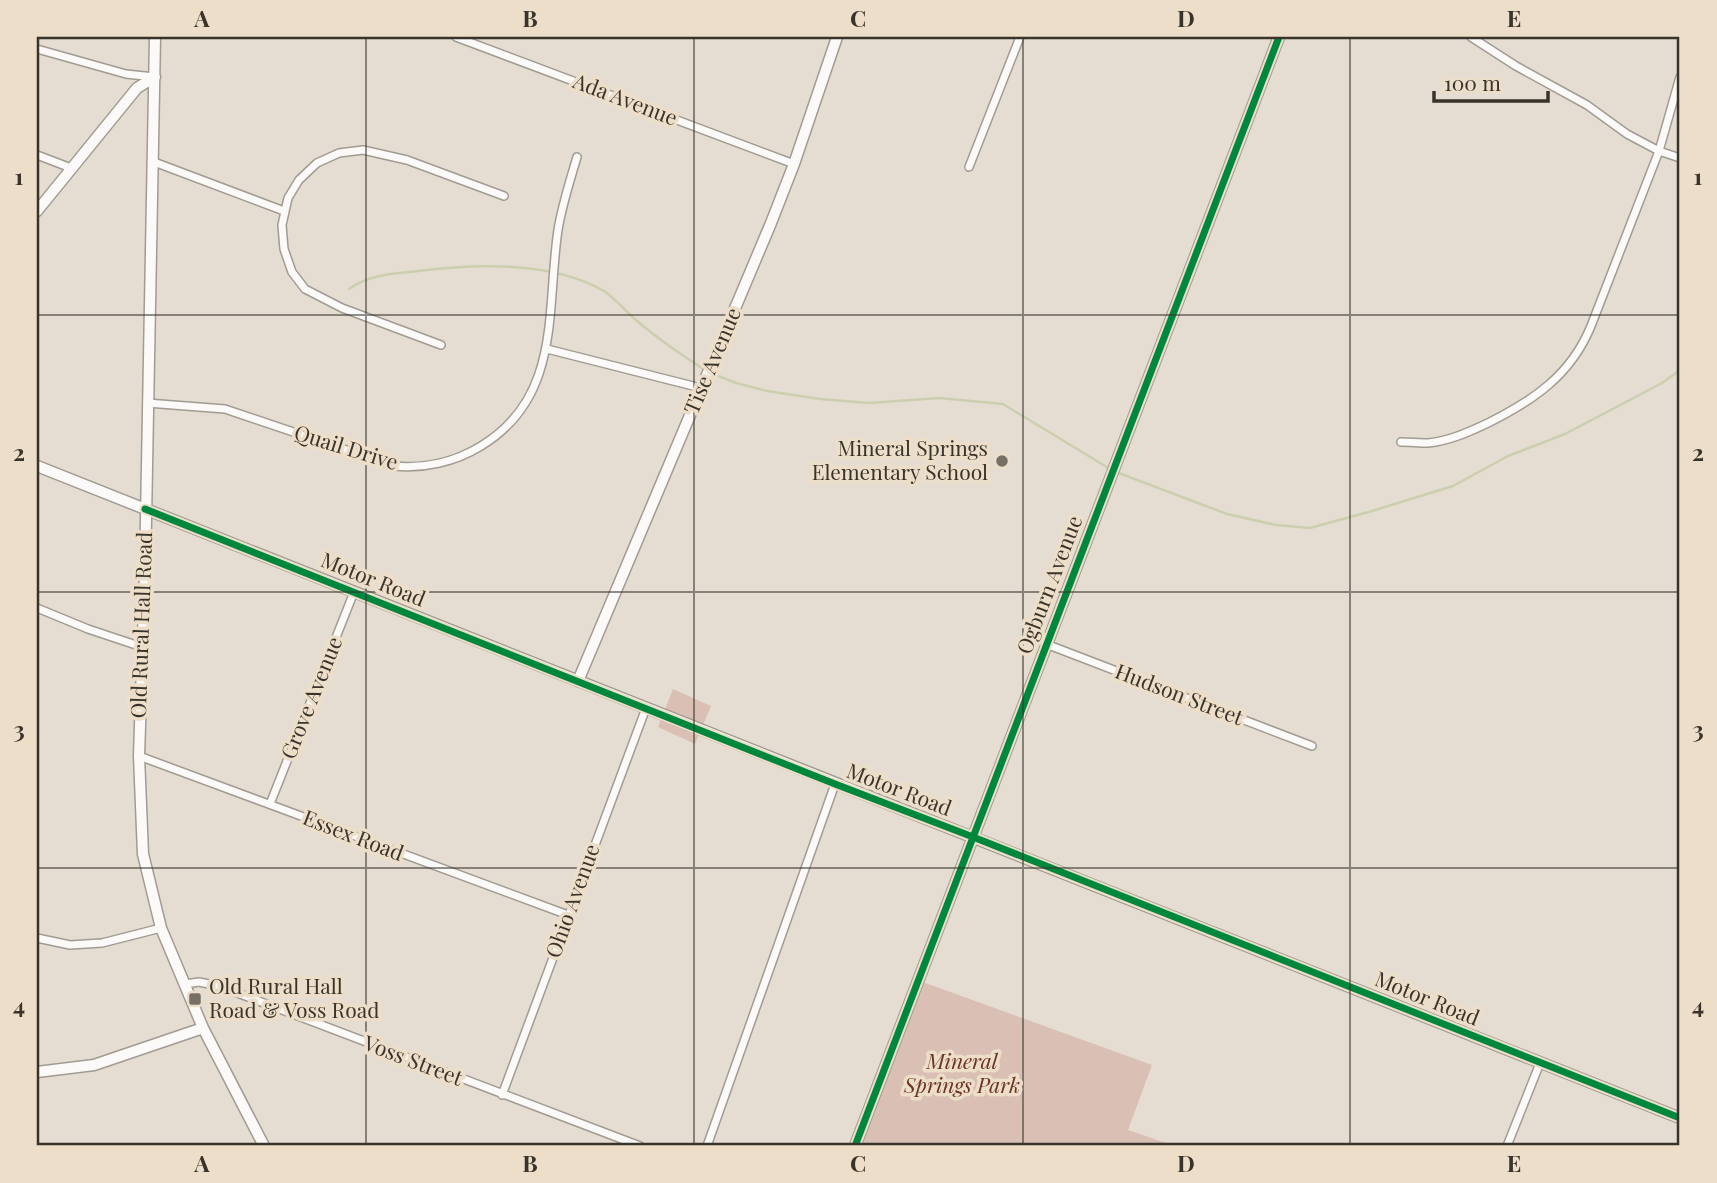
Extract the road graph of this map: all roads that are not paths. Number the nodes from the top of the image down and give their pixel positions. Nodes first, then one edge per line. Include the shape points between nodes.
1 (155, 37) edge
2 (456, 37) edge
3 (837, 37) edge
4 (1020, 37) edge
5 (1279, 37) edge
6 (1471, 37) edge
7 (1490, 37) edge
8 (1486, 47) junction
9 (37, 49) edge
10 (155, 77) junction
11 (1680, 77) edge
12 (1659, 150) junction
13 (37, 155) edge
14 (577, 157) dead end
15 (1680, 158) edge
16 (153, 162) junction
17 (794, 164) junction
18 (970, 167) dead end
19 (71, 168) junction
20 (504, 196) dead end
21 (37, 211) edge
22 (284, 211) junction
23 (441, 345) dead end
24 (547, 349) junction
25 (701, 388) junction
26 (147, 403) junction
27 (1401, 442) dead end
28 (37, 466) edge
29 (145, 509) junction
30 (354, 592) junction
31 (37, 608) edge
32 (1046, 644) junction
33 (142, 647) junction
34 (578, 681) junction
35 (646, 708) junction
36 (1312, 746) dead end
37 (139, 756) junction
38 (835, 785) junction
39 (270, 804) junction
40 (973, 837) junction
41 (568, 915) junction
42 (162, 928) junction
43 (37, 938) edge
44 (185, 984) junction
45 (203, 1028) junction
46 (1540, 1063) junction
47 (37, 1072) edge
48 (502, 1095) junction
49 (1680, 1118) edge
50 (264, 1146) edge
51 (640, 1146) edge
52 (707, 1146) edge
53 (855, 1146) edge
54 (1507, 1146) edge

1 - 10 street, Old Rural Hall Road
2 - 17 street, Ada Avenue
3 - 17 street, Tise Avenue
4 - 18 street
5 - 32 street, Ogburn Avenue
6 - 8 street
7 - 8 street
8 - 12 street
9 - 10 street via 126,74
10 - 16 street, Old Rural Hall Road
10 - 19 street via 137,88
11 - 12 street
12 - 15 street
12 - 27 street via 1585,342 1570,366 1531,401 1475,429 1428,443
13 - 19 street
14 - 24 street, Quail Drive via 558,231
16 - 22 street
16 - 26 street, Old Rural Hall Road
17 - 25 street, Tise Avenue
19 - 21 street
20 - 22 street via 407,160 363,150 339,153 317,163 293,188
22 - 23 street via 287,263 304,289
24 - 25 street
24 - 26 street, Quail Drive via 532,395 498,435 456,459 418,466 380,462 225,409
25 - 34 street, Tise Avenue
26 - 29 street, Old Rural Hall Road
28 - 29 street, Motor Road
29 - 30 street, Motor Road
29 - 33 street, Old Rural Hall Road
30 - 34 street, Motor Road
30 - 39 street, Grove Avenue
31 - 33 street
32 - 36 street, Hudson Street
32 - 40 street, Ogburn Avenue
33 - 37 street, Old Rural Hall Road
34 - 35 street, Motor Road
35 - 38 street, Motor Road
35 - 41 street, Ohio Avenue
37 - 39 street, Essex Road
37 - 42 street, Old Rural Hall Road via 143,854
38 - 40 street, Motor Road
38 - 52 street
39 - 41 street, Essex Road
40 - 46 street, Motor Road
40 - 53 street, Ogburn Avenue
41 - 48 street, Ohio Avenue
42 - 43 street via 92,944
42 - 44 street, Old Rural Hall Road
44 - 45 street, Old Rural Hall Road
44 - 48 street, Voss Street via 219,986
45 - 47 street via 94,1065
45 - 50 street, Old Rural Hall Road
46 - 49 street, Motor Road
46 - 54 street
48 - 51 street, Voss Street

